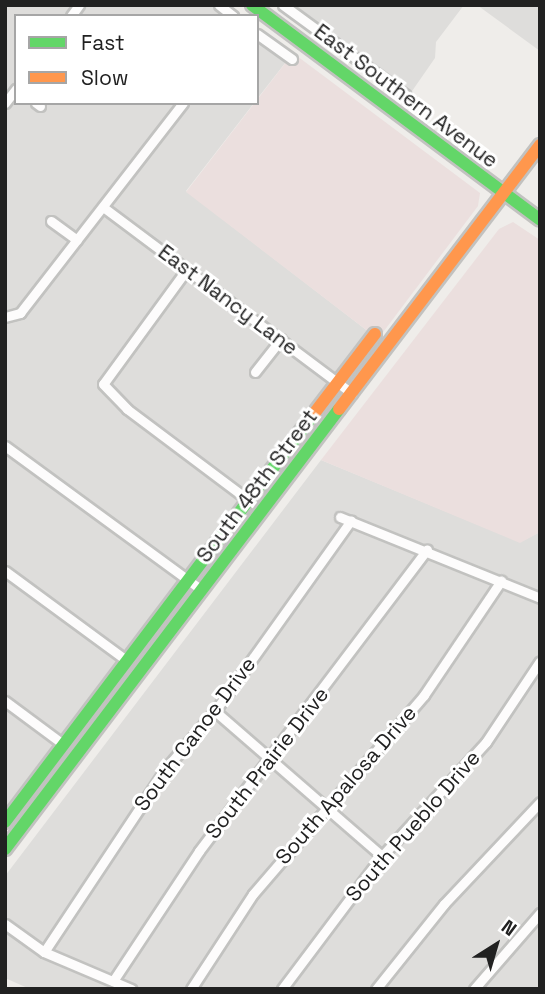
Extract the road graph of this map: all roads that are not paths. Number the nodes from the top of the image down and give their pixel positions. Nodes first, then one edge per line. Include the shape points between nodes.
1 (283, 5) edge
2 (259, 15) edge
3 (259, 35) edge
4 (292, 59) dead end
5 (406, 96) dead end
6 (179, 105) edge
7 (540, 145) edge
8 (504, 192) junction
9 (103, 207) junction
10 (540, 220) edge
11 (51, 221) dead end
12 (78, 240) junction
13 (187, 269) junction
14 (6, 317) edge
15 (375, 334) dead end
16 (281, 339) junction
17 (255, 372) dead end
18 (338, 382) junction
19 (352, 393) junction
20 (5, 446) edge
21 (248, 500) junction
22 (340, 517) dead end
23 (351, 520) junction
24 (427, 550) junction
25 (5, 571) edge
26 (189, 580) junction
27 (501, 581) junction
28 (202, 590) junction
29 (540, 598) edge
30 (126, 660) junction
31 (540, 661) edge
32 (528, 678) junction
33 (540, 682) edge
34 (5, 701) edge
35 (215, 710) junction
36 (63, 744) junction
37 (271, 760) junction
38 (540, 802) edge
39 (325, 806) junction
40 (5, 822) edge
41 (10, 833) edge
42 (5, 849) edge
43 (382, 856) junction
44 (540, 914) edge
45 (5, 924) edge
46 (44, 952) junction
47 (113, 981) junction
48 (131, 989) edge
49 (191, 989) edge
50 (282, 989) edge
51 (376, 989) edge
52 (474, 989) edge

1 - 5 street, East Southern Avenue
2 - 8 main road, East Southern Avenue
3 - 4 street, East Southern Avenue
6 - 9 street
7 - 8 main road, South 48th Street
8 - 10 main road, East Southern Avenue
8 - 19 main road, South 48th Street
9 - 12 street
9 - 13 street, East Nancy Lane
11 - 12 street
12 - 14 street via 20,313
13 - 16 street, East Nancy Lane
13 - 21 street via 103,384 127,409
15 - 18 main road, South 48th Street
16 - 17 street
16 - 18 street, East Nancy Lane
18 - 19 street, East Nancy Lane
18 - 21 main road, South 48th Street
19 - 28 main road, South 48th Street
20 - 26 street
21 - 26 main road, South 48th Street
22 - 23 street
23 - 24 street
23 - 35 street, South Canoe Drive
24 - 27 street
24 - 37 street, South Prairie Drive
25 - 30 street
26 - 28 street
26 - 30 main road, South 48th Street
27 - 29 street
27 - 39 street, South Apalosa Drive via 424,695
28 - 41 main road, South 48th Street
30 - 36 main road, South 48th Street
31 - 32 street, South Pueblo Drive
32 - 33 street
32 - 43 street, South Pueblo Drive via 486,742
34 - 36 street
35 - 37 street
35 - 46 street, South Canoe Drive via 167,766
36 - 40 main road, South 48th Street
37 - 39 street
37 - 47 street, South Prairie Drive via 199,851
38 - 51 street via 444,904
39 - 43 street
39 - 49 street, South Apalosa Drive via 253,894
41 - 42 main road, South 48th Street
43 - 50 street, South Pueblo Drive
44 - 52 street
45 - 46 street
46 - 47 street
47 - 48 street

